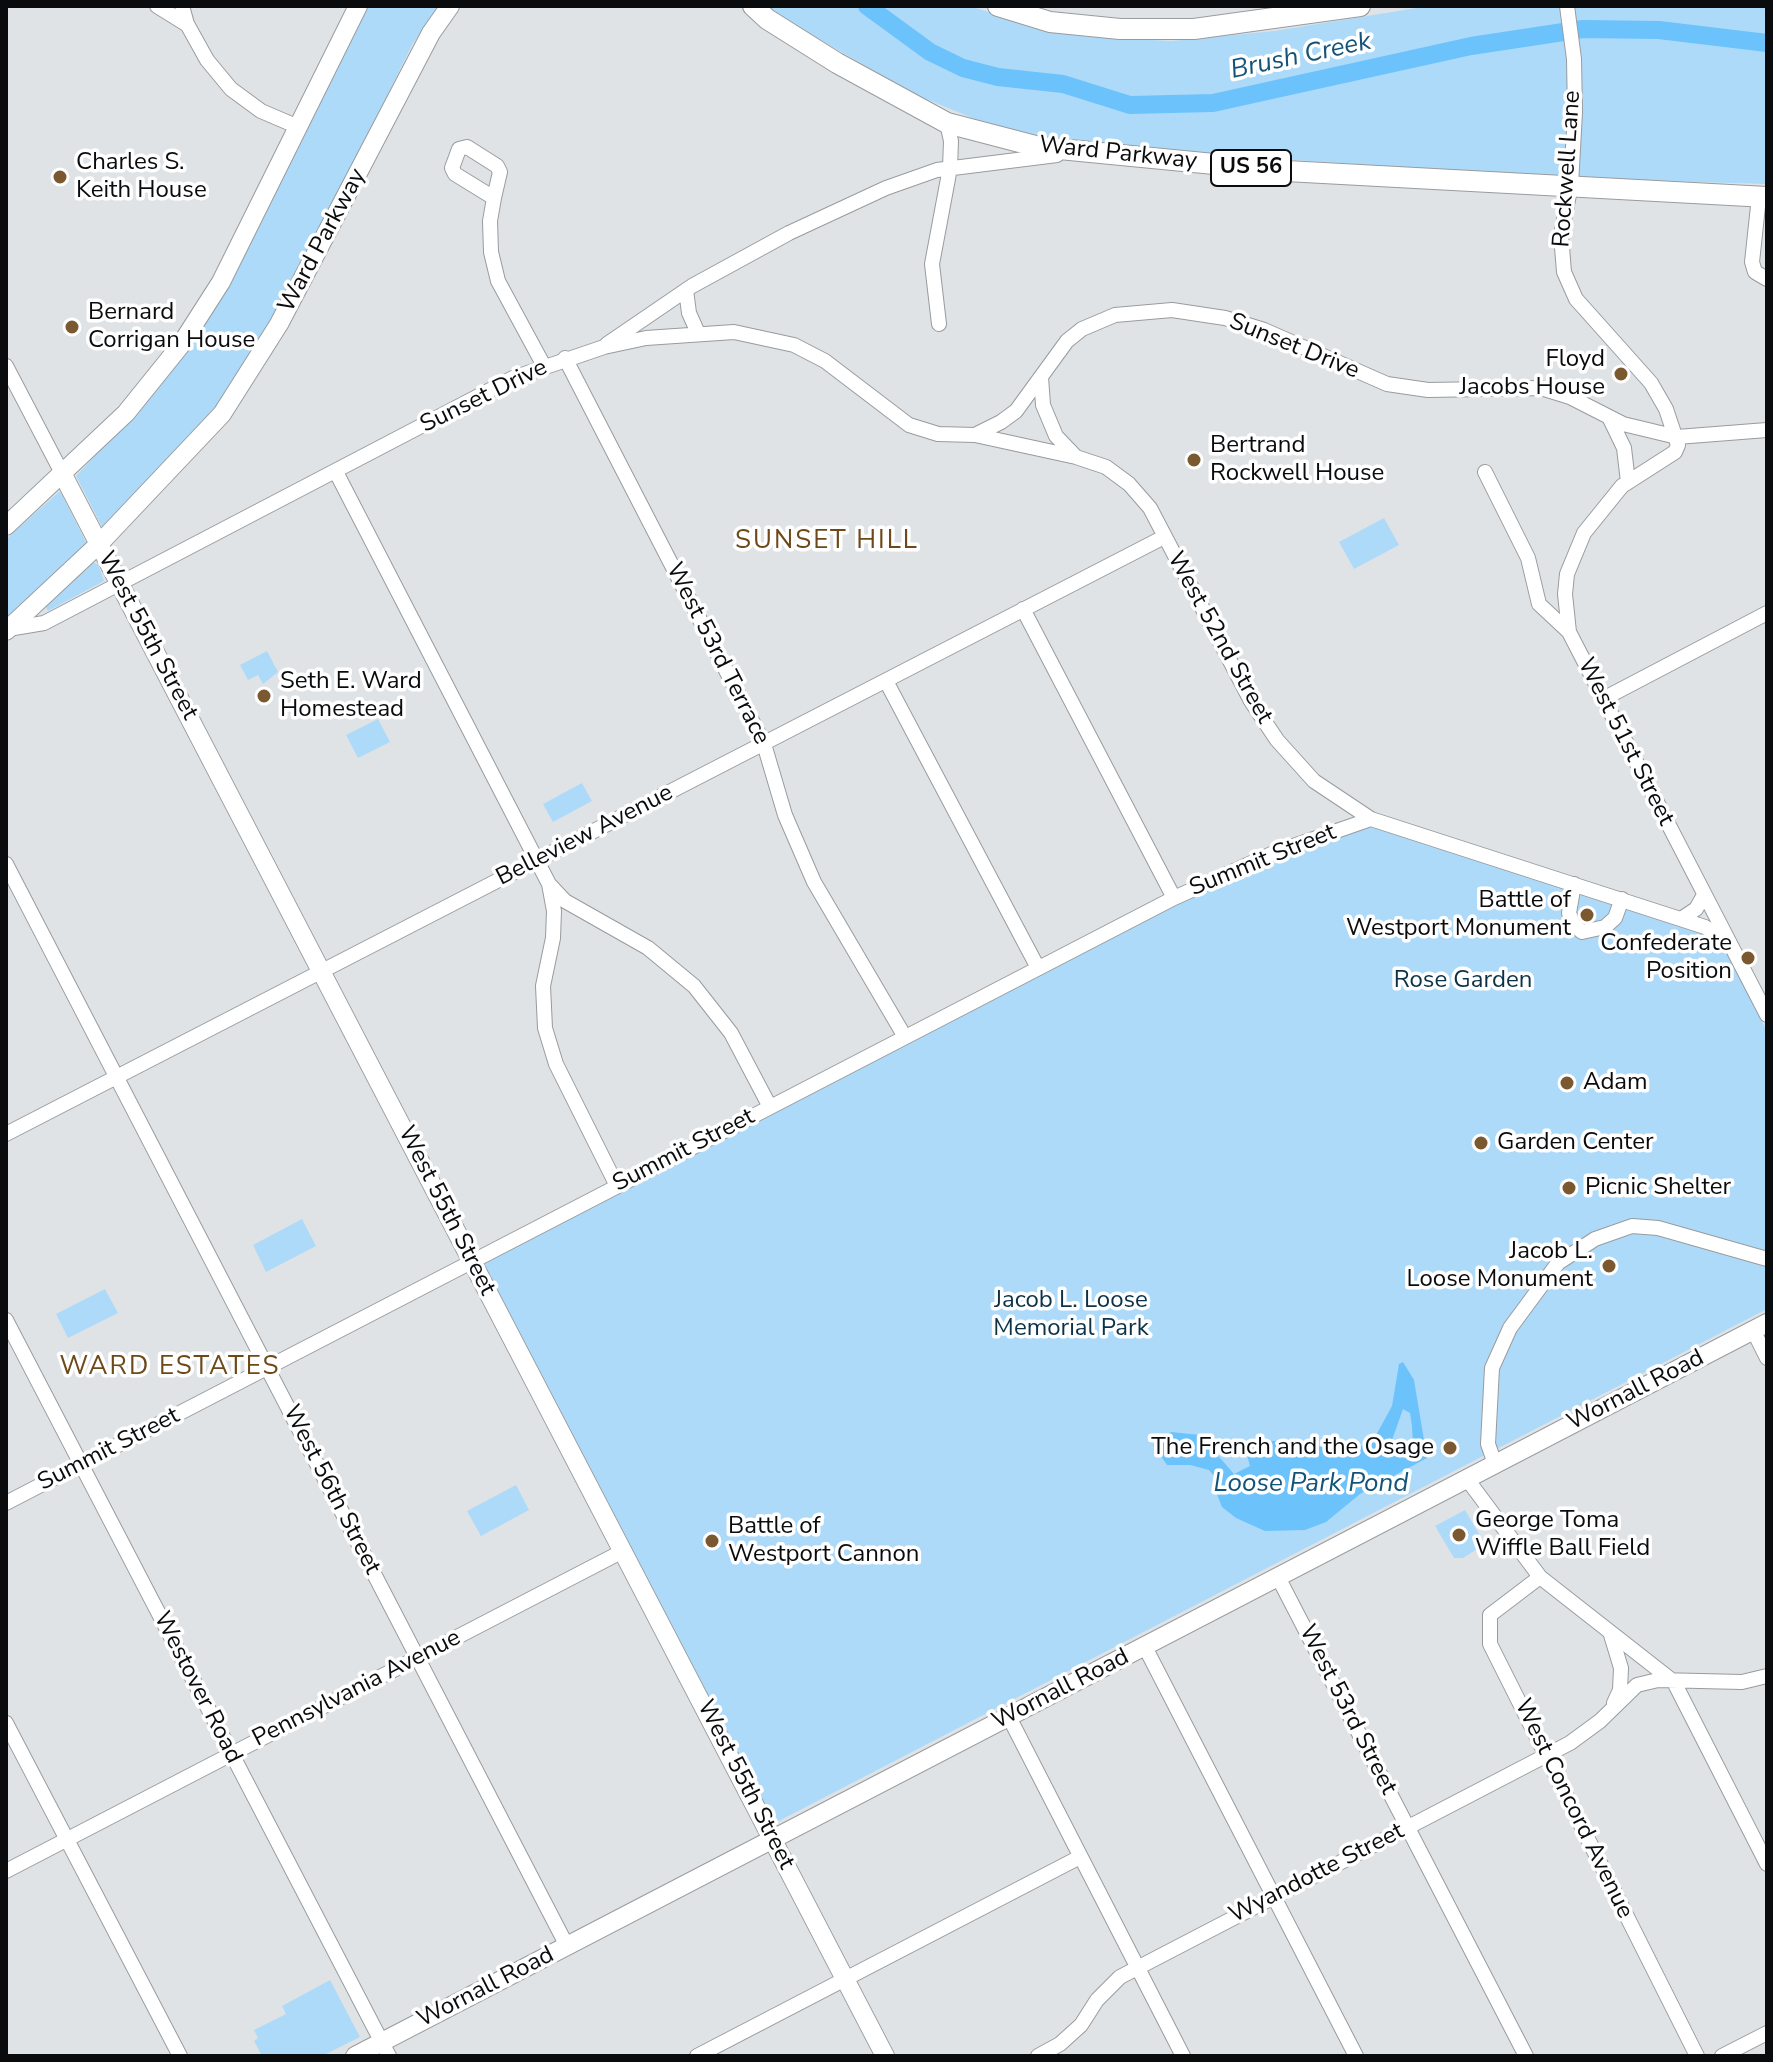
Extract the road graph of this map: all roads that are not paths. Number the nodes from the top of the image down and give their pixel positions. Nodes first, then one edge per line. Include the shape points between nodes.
1 (157, 6) edge
2 (182, 6) edge
3 (358, 6) edge
4 (450, 6) edge
5 (742, 6) edge
6 (998, 6) edge
7 (1360, 6) edge
8 (1567, 6) edge
9 (760, 13) edge
10 (1246, 15) edge
11 (187, 24) junction
12 (947, 123) junction
13 (296, 126) junction
14 (1073, 153) junction
15 (950, 168) junction
16 (1571, 185) junction
17 (1763, 197) edge
18 (494, 198) dead end
19 (1767, 279) edge
20 (686, 290) junction
21 (939, 324) dead end
22 (698, 333) junction
23 (604, 347) junction
24 (565, 358) junction
25 (6, 366) edge
26 (544, 366) junction
27 (1041, 377) junction
28 (1608, 417) junction
29 (1767, 430) edge
30 (975, 435) junction
31 (1677, 437) junction
32 (1076, 457) junction
33 (336, 472) junction
34 (1485, 472) dead end
35 (62, 473) junction
36 (1628, 482) junction
37 (6, 526) edge
38 (1164, 537) junction
39 (99, 544) junction
40 (120, 584) junction
41 (1023, 609) junction
42 (1767, 613) edge
43 (7, 630) edge
44 (1569, 632) junction
45 (886, 681) junction
46 (1603, 699) junction
47 (764, 744) junction
48 (1371, 819) junction
49 (538, 861) junction
50 (6, 864) edge
51 (549, 884) junction
52 (1574, 884) junction
53 (1704, 895) junction
54 (1174, 898) junction
55 (1622, 899) junction
56 (1681, 919) junction
57 (1728, 940) junction
58 (1038, 968) junction
59 (322, 970) junction
60 (1767, 1015) edge
61 (905, 1037) junction
62 (117, 1077) junction
63 (770, 1107) junction
64 (6, 1134) edge
65 (617, 1186) junction
66 (471, 1259) junction
67 (1767, 1259) edge
68 (6, 1320) edge
69 (1760, 1326) edge
70 (1767, 1358) edge
71 (267, 1368) junction
72 (81, 1464) junction
73 (1495, 1464) junction
74 (1467, 1479) junction
75 (6, 1503) edge
76 (623, 1551) junction
77 (1278, 1577) junction
78 (1540, 1577) junction
79 (1609, 1631) junction
80 (1145, 1647) junction
81 (417, 1658) junction
82 (1767, 1676) edge
83 (1674, 1682) junction
84 (1611, 1710) junction
85 (1009, 1717) junction
86 (6, 1723) edge
87 (231, 1754) junction
88 (1546, 1754) junction
89 (1407, 1827) junction
90 (66, 1839) junction
91 (773, 1839) junction
92 (1080, 1857) junction
93 (1766, 1858) edge
94 (6, 1871) edge
95 (1271, 1897) junction
96 (567, 1946) junction
97 (1137, 1968) junction
98 (845, 1979) junction
99 (1767, 2033) edge
100 (386, 2049) edge
101 (180, 2056) edge
102 (355, 2056) edge
103 (697, 2056) edge
104 (885, 2056) edge
105 (1038, 2056) edge
106 (1183, 2056) edge
107 (1356, 2056) edge
108 (1526, 2056) edge
109 (1697, 2056) edge
110 (1722, 2056) edge

1 - 11 street
2 - 11 street
3 - 13 main road
4 - 39 main road, Ward Parkway via 279,324 222,414
5 - 9 main road, Ward Parkway
6 - 10 highway via 1050,22 1120,29 1194,29
7 - 10 highway
8 - 16 street, Rockwell Lane via 1574,59
9 - 12 highway, Ward Parkway / US 56 via 837,63
11 - 13 street via 231,89 261,111
12 - 14 highway, Ward Parkway / US 56
12 - 15 street
13 - 35 main road via 221,282 180,346 126,413
14 - 15 street
14 - 16 highway, Ward Parkway / US 56 via 1300,172
15 - 20 street via 886,188
15 - 21 street via 932,264
16 - 17 highway, Ward Parkway / US 56
16 - 31 street, Rockwell Lane via 1560,254 1569,286 1651,383
17 - 19 street via 1752,262 1755,272
18 - 26 street via 490,236 498,281
20 - 22 street
20 - 23 street
22 - 23 street, Sunset Drive
22 - 30 street, Sunset Drive via 734,332 794,345 836,368 909,425 938,434
23 - 24 street, Sunset Drive
24 - 26 street, Sunset Drive
24 - 47 street, West 53rd Terrace
25 - 35 street, West 55th Street
26 - 33 street, Sunset Drive
27 - 28 street, Sunset Drive via 1082,329 1115,315 1172,310 1264,330 1387,384 1428,390 1541,388
27 - 30 street, Sunset Drive via 1016,411
27 - 32 street, West 52nd Street via 1048,423
28 - 31 street, Sunset Drive
28 - 36 street via 1624,448
29 - 31 street, Sunset Drive
30 - 32 street, Sunset Drive
31 - 36 street via 1675,452
32 - 38 street, West 52nd Street via 1106,467 1129,484 1150,508
33 - 40 street, Sunset Drive
33 - 49 street
34 - 44 street, West 51st Street via 1528,558 1539,604
35 - 37 main road
35 - 39 main road, West 55th Street
36 - 44 street via 1574,551 1565,594
38 - 41 street, Belleview Avenue
38 - 48 street, West 52nd Street via 1271,733 1314,781
39 - 40 main road, West 55th Street
39 - 43 main road, Ward Parkway
40 - 43 street, Sunset Drive via 44,623
40 - 59 main road, West 55th Street
41 - 45 street, Belleview Avenue
41 - 54 street
42 - 46 street
44 - 46 street, West 51st Street
45 - 47 street, Belleview Avenue
45 - 58 street
46 - 53 street, West 51st Street
47 - 49 street, Belleview Avenue
47 - 61 street, West 53rd Terrace via 785,815 814,882
48 - 52 street, West 52nd Street
48 - 54 street, Summit Street via 1276,852
49 - 51 street
49 - 59 street, Belleview Avenue
50 - 62 street, West 56th Street
51 - 63 street via 565,901 648,948 694,986 731,1033
51 - 65 street via 554,911 543,986 545,1028 556,1064
52 - 55 street, West 52nd Street
52 - 55 street via 1569,913 1582,932 1605,927
53 - 56 street
53 - 57 street, West 51st Street
54 - 58 street, Summit Street
55 - 56 street, West 52nd Street
56 - 57 street, West 52nd Street
57 - 60 street, West 51st Street
58 - 61 street, Summit Street
59 - 62 street, Belleview Avenue
59 - 66 main road, West 55th Street
61 - 63 street, Summit Street
62 - 64 street, Belleview Avenue
62 - 71 street, West 56th Street
63 - 65 street, Summit Street
65 - 66 street, Summit Street
66 - 71 street, Summit Street
66 - 76 main road, West 55th Street
67 - 73 street via 1658,1228 1632,1226 1595,1239 1558,1263 1510,1328 1492,1368 1488,1444
68 - 72 street, Westover Road
69 - 70 street
69 - 73 main road, Wornall Road
71 - 72 street, Summit Street
71 - 81 street, West 56th Street
72 - 75 street, Summit Street
72 - 87 street, Westover Road
73 - 74 main road, Wornall Road
74 - 77 main road, Wornall Road
74 - 78 street
76 - 81 street, Pennsylvania Avenue
76 - 91 main road, West 55th Street
77 - 80 main road, Wornall Road
77 - 89 street, West 53rd Street
78 - 79 street
78 - 88 street, West Concord Avenue via 1496,1609 1488,1624 1490,1644
79 - 83 street
79 - 84 street via 1621,1668 1620,1690
80 - 85 main road, Wornall Road
80 - 95 street
81 - 87 street, Pennsylvania Avenue
81 - 96 street, West 56th Street
82 - 83 street, Wyandotte Street via 1730,1683
83 - 84 street, Wyandotte Street via 1637,1685
83 - 93 street
84 - 88 street, Wyandotte Street via 1583,1735
85 - 91 main road, Wornall Road
85 - 92 street
86 - 90 street
87 - 90 street, Pennsylvania Avenue
87 - 100 street, Westover Road
88 - 89 street, Wyandotte Street
88 - 109 street, West Concord Avenue
89 - 95 street, Wyandotte Street
89 - 108 street, West 53rd Street
90 - 94 street, Pennsylvania Avenue
90 - 101 street
91 - 96 main road, Wornall Road
91 - 98 main road, West 55th Street
92 - 97 street
92 - 98 street
95 - 97 street, Wyandotte Street
95 - 107 street
96 - 100 main road, Wornall Road
97 - 105 street, Wyandotte Street via 1107,1987 1081,2025
97 - 106 street
98 - 103 street
98 - 104 main road, West 55th Street
99 - 110 street
100 - 102 main road, Wornall Road

